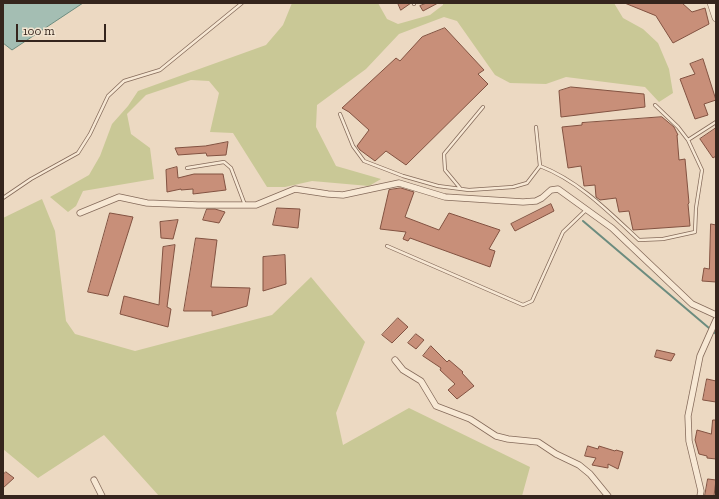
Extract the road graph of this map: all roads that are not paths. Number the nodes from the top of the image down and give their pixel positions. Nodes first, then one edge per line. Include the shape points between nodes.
1 (242, 3) edge
2 (711, 3) edge
3 (716, 18) edge
4 (655, 105) dead end
5 (483, 108) dead end
6 (340, 114) dead end
7 (716, 122) edge
8 (536, 127) dead end
9 (688, 140) junction
10 (540, 166) junction
11 (187, 168) dead end
12 (460, 189) junction
13 (3, 198) edge
14 (245, 205) junction
15 (587, 210) junction
16 (80, 213) dead end
17 (387, 246) dead end
18 (716, 315) edge
19 (716, 320) edge
20 (395, 360) dead end
21 (94, 480) dead end
22 (102, 496) edge
23 (608, 496) edge
24 (700, 496) edge

1 - 13 lane via 160,70 124,81 108,96 78,154 31,179
2 - 3 street
4 - 9 lane
5 - 12 lane via 444,154 445,170
6 - 12 lane via 352,146 364,161 403,176
7 - 9 lane
8 - 10 lane
9 - 10 lane via 702,170 694,232 663,238 639,240 592,196 554,171
10 - 12 lane via 527,183 513,187
11 - 14 lane via 224,162 231,168
14 - 15 street via 256,205 295,189 343,194 399,184 445,197 523,202 536,201 550,190 558,189
14 - 16 street via 198,206 147,203 119,198
15 - 17 lane via 564,232 532,301 523,305
15 - 18 street via 612,228 692,304
19 - 24 street via 700,356 688,429
20 - 23 street via 403,370 421,381 436,406 470,419 496,436 538,442 556,454 579,464
21 - 22 street

